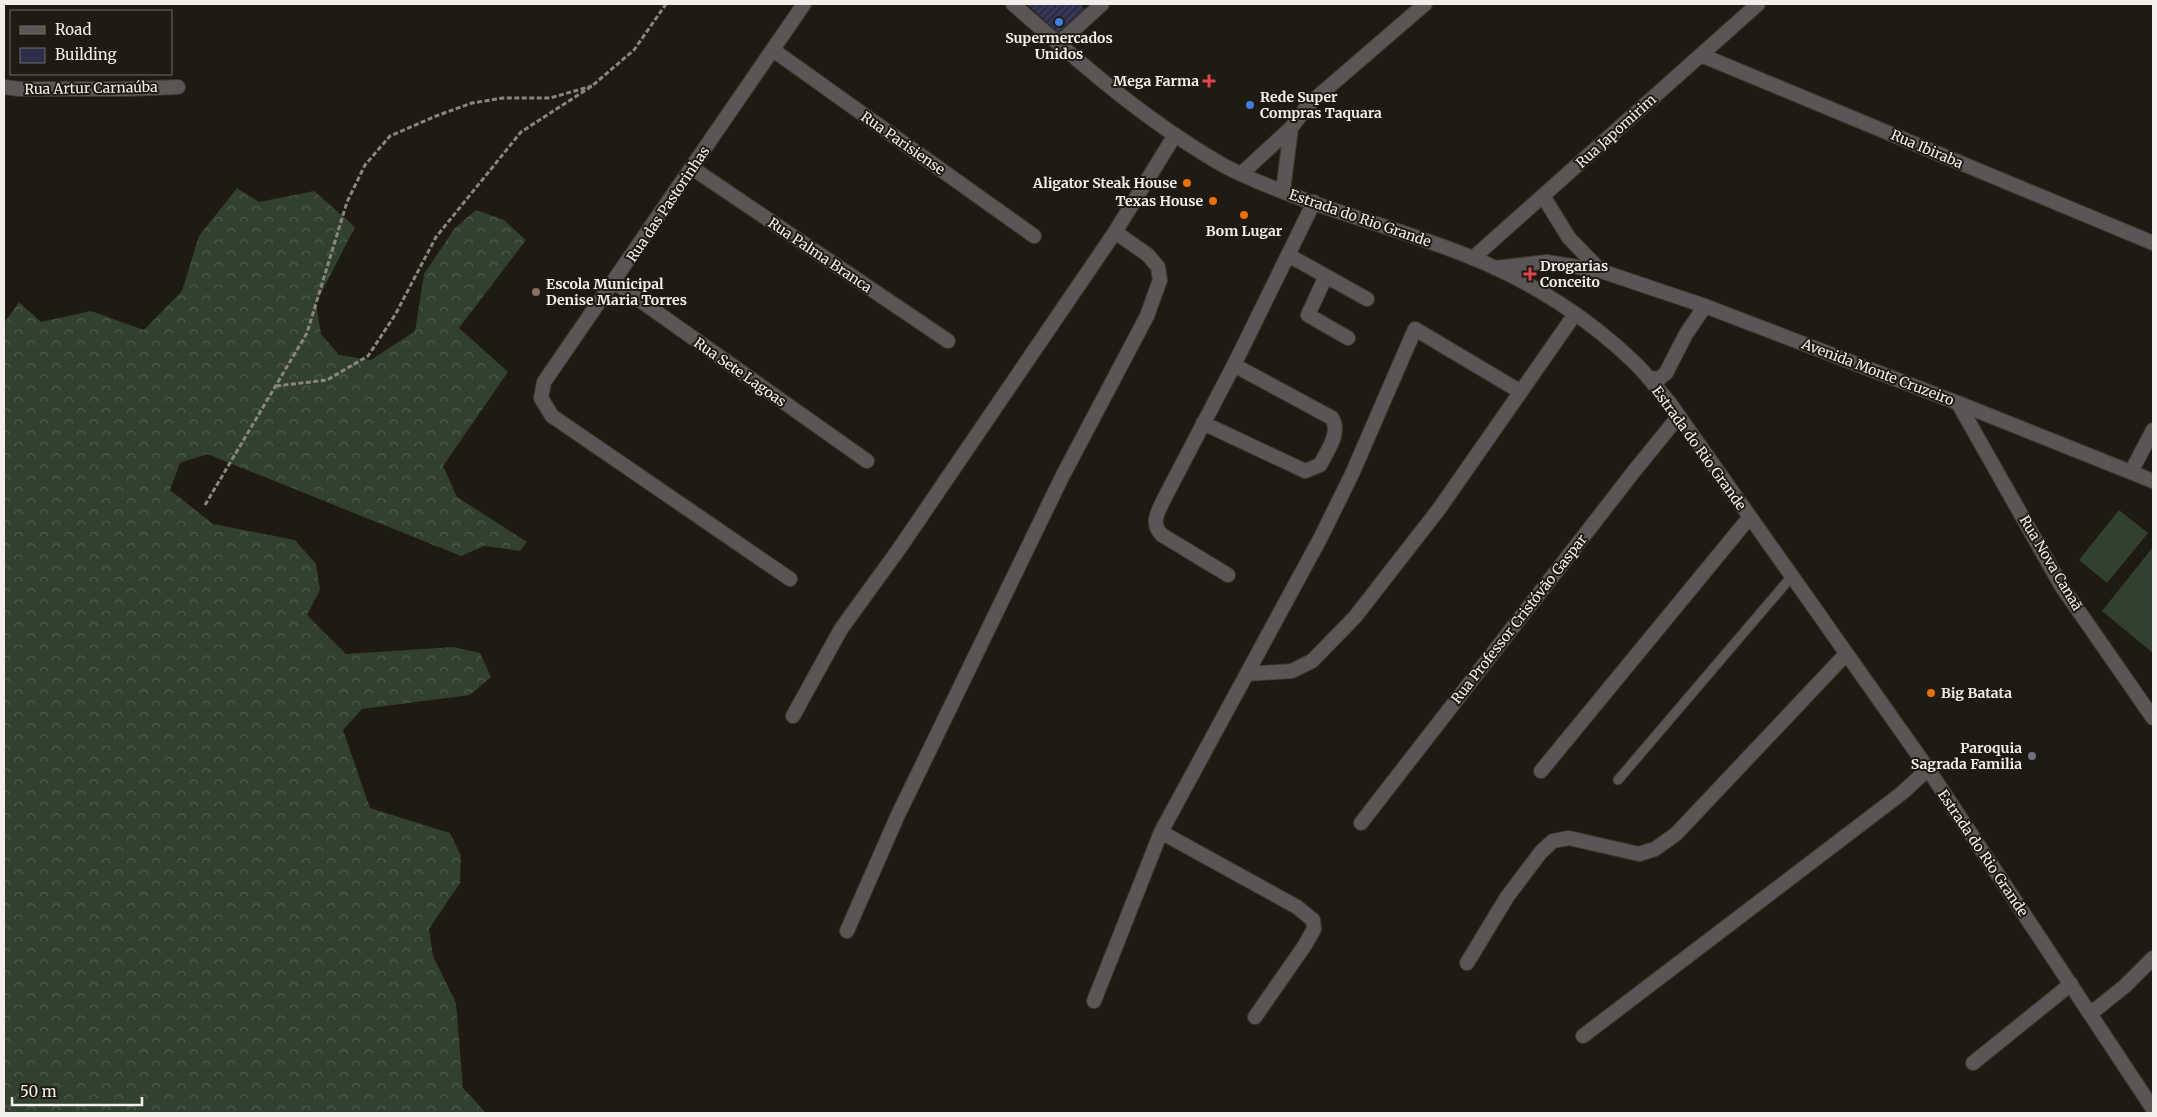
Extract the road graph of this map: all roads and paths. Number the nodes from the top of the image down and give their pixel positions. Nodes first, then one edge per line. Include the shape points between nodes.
1 (666, 4) edge
2 (804, 4) edge
3 (1013, 4) edge
4 (1102, 4) edge
5 (1426, 4) edge
6 (1758, 4) edge
7 (1058, 44) junction
8 (773, 50) junction
9 (1701, 55) junction
10 (592, 86) junction
11 (4, 87) edge
12 (178, 87) dead end
13 (1291, 128) junction
14 (1175, 135) junction
15 (692, 168) junction
16 (1241, 174) junction
17 (1283, 191) junction
18 (1543, 196) junction
19 (1314, 202) junction
20 (1115, 232) junction
21 (1034, 236) dead end
22 (2153, 243) edge
23 (1288, 255) junction
24 (1473, 258) junction
25 (1496, 268) junction
26 (1600, 271) junction
27 (1326, 276) junction
28 (614, 282) junction
29 (1367, 299) dead end
30 (1705, 306) junction
31 (1575, 314) junction
32 (1348, 338) dead end
33 (948, 341) dead end
34 (1234, 365) junction
35 (1666, 373) junction
36 (1649, 378) junction
37 (275, 386) junction
38 (1520, 392) junction
39 (1669, 402) junction
40 (1958, 403) junction
41 (1679, 416) junction
42 (1203, 423) junction
43 (2153, 430) edge
44 (867, 461) dead end
45 (2131, 472) junction
46 (2153, 481) edge
47 (205, 505) dead end
48 (1749, 518) junction
49 (1228, 575) dead end
50 (1792, 576) junction
51 (790, 579) dead end
52 (1846, 654) junction
53 (1247, 674) junction
54 (794, 716) dead end
55 (2153, 718) edge
56 (1928, 769) junction
57 (1541, 772) dead end
58 (1618, 780) dead end
59 (1360, 823) dead end
60 (1161, 832) junction
61 (847, 931) dead end
62 (2153, 958) edge
63 (1467, 963) dead end
64 (2071, 984) junction
65 (1094, 1001) dead end
66 (2090, 1014) junction
67 (1255, 1017) dead end
68 (1583, 1036) dead end
69 (1973, 1063) dead end
70 (2153, 1109) edge
71 (2148, 1113) edge

1 - 10 path via 634,50
2 - 8 street, Rua das Pastorinhas
3 - 7 street, Estrada do Rio Grande
4 - 7 street
5 - 13 street via 1309,104
6 - 9 street, Rua Japomirim
7 - 14 street, Estrada do Rio Grande via 1150,119
8 - 15 street, Rua das Pastorinhas
8 - 21 street, Rua Parisiense
9 - 18 street, Rua Japomirim
9 - 22 street, Rua Ibiraba
10 - 37 path via 521,132 436,237 395,315 368,356 326,380
10 - 37 path via 550,98 504,98 472,103 390,136 365,165 346,202 307,333
11 - 12 street, Rua Artur Carnaúba via 39,90
13 - 16 street
13 - 17 street
14 - 16 street, Estrada do Rio Grande
14 - 20 street
15 - 28 street, Rua das Pastorinhas
15 - 33 street, Rua Palma Branca
16 - 17 street, Estrada do Rio Grande
17 - 19 street, Estrada do Rio Grande
18 - 24 street, Rua Japomirim
18 - 26 street, Avenida Monte Cruzeiro via 1569,238
19 - 23 street
19 - 24 street, Estrada do Rio Grande
20 - 54 street via 899,549 841,628
20 - 61 street via 1148,255 1158,267 1160,280 1147,316 1062,477 897,817
23 - 27 street
23 - 34 street
24 - 25 street, Estrada do Rio Grande
25 - 26 street, Avenida Monte Cruzeiro via 1547,262
25 - 31 street, Estrada do Rio Grande
26 - 30 street, Avenida Monte Cruzeiro
27 - 29 street
27 - 32 street via 1308,315
28 - 44 street, Rua Sete Lagoas
28 - 51 street, Rua das Pastorinhas via 544,382 541,398 552,416
30 - 35 street
30 - 40 street, Avenida Monte Cruzeiro
31 - 36 street, Estrada do Rio Grande
31 - 38 street
34 - 42 street
34 - 42 street via 1332,418 1336,431 1320,465 1305,471
35 - 36 street via 1659,380
35 - 39 street
36 - 39 street, Estrada do Rio Grande
37 - 47 path
38 - 53 street via 1439,509 1355,617 1312,661 1292,671
38 - 53 street via 1415,329 1352,474
39 - 41 street, Estrada do Rio Grande
40 - 45 street, Avenida Monte Cruzeiro
40 - 55 street, Rua Nova Canaã via 2062,587
41 - 48 street, Estrada do Rio Grande
41 - 59 street, Rua Professor Cristóvão Gaspar
42 - 49 street via 1154,522 1162,535
43 - 45 street
45 - 46 street, Avenida Monte Cruzeiro
48 - 50 street, Estrada do Rio Grande
48 - 57 street
50 - 52 street, Estrada do Rio Grande
50 - 58 lane
52 - 56 street, Estrada do Rio Grande
52 - 63 street via 1676,834 1656,849 1639,854 1569,838 1553,842 1540,852 1506,897
53 - 60 street
56 - 64 street, Estrada do Rio Grande
56 - 68 street via 1902,793
60 - 65 street
60 - 67 street via 1297,907 1313,920 1314,929 1305,945
62 - 66 street
64 - 66 street, Estrada do Rio Grande
64 - 69 street
66 - 70 street, Estrada do Rio Grande
70 - 71 street

